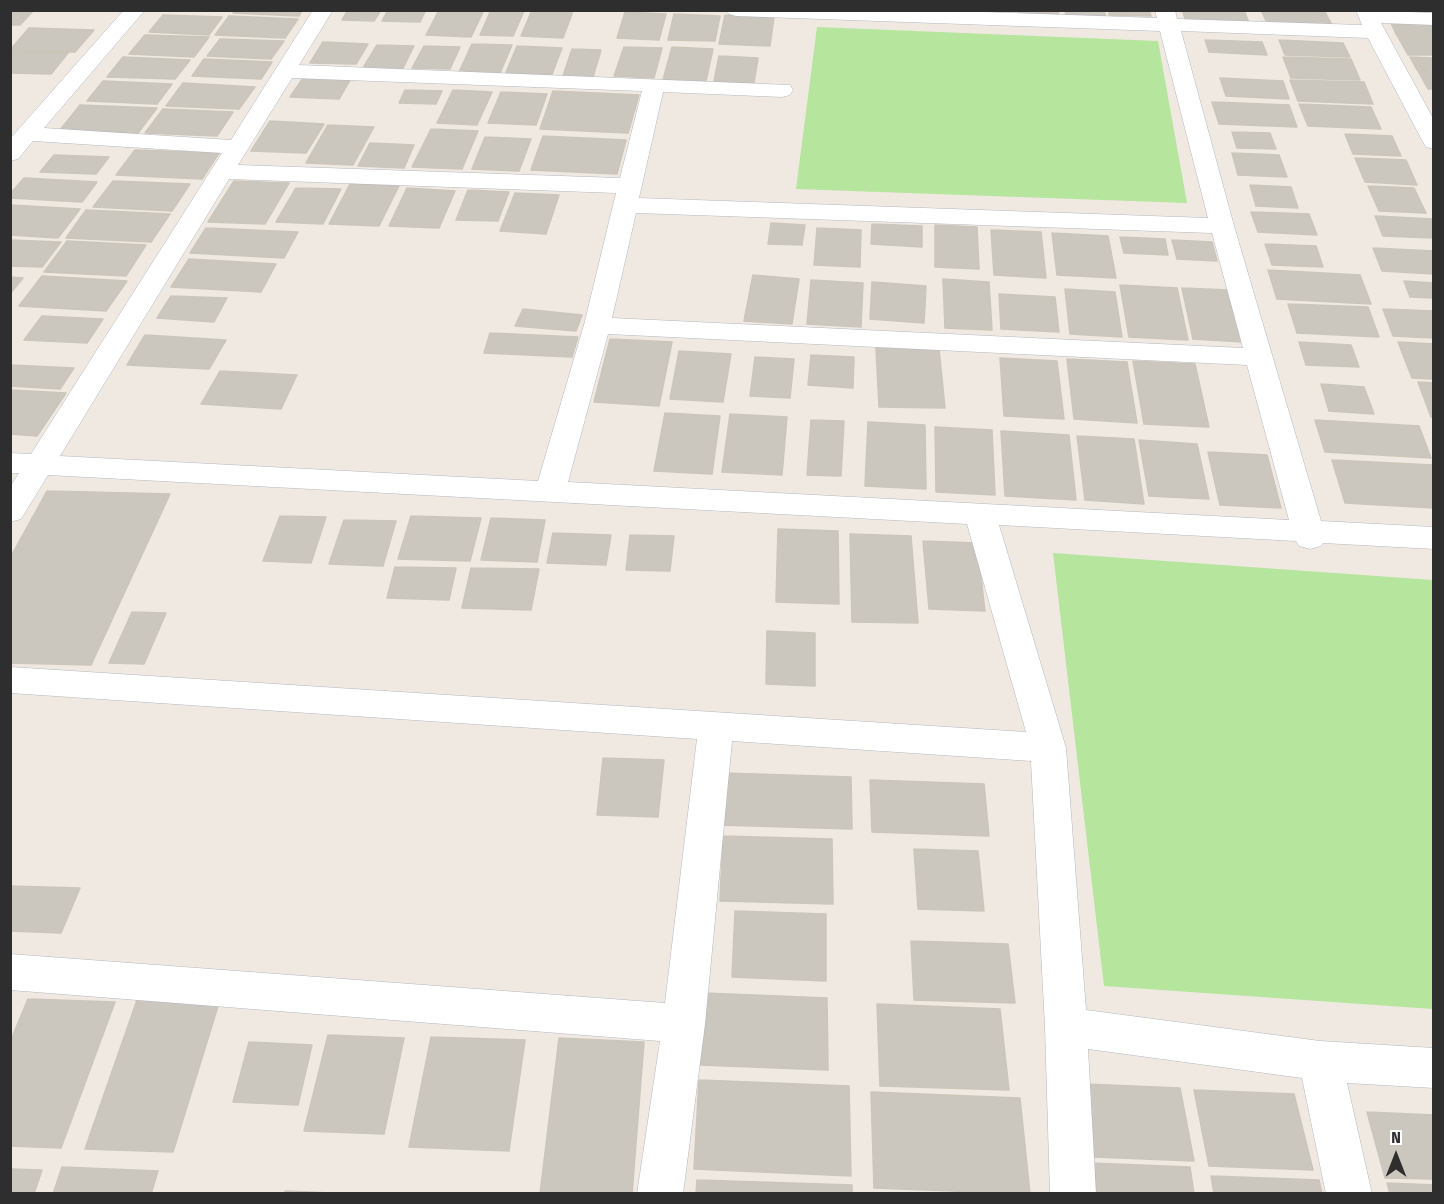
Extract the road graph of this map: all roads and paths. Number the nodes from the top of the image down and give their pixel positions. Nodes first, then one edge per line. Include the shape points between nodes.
1 (135, 10) edge
2 (323, 10) edge
3 (736, 10) edge
4 (1167, 18) edge
5 (1434, 19) edge
6 (1369, 20) edge
7 (285, 72) junction
8 (654, 85) junction
9 (782, 90) dead end
10 (28, 134) junction
11 (1434, 142) edge
12 (239, 147) junction
13 (10, 154) edge
14 (224, 172) junction
15 (628, 195) junction
16 (1222, 226) junction
17 (597, 325) junction
18 (1260, 357) junction
19 (10, 463) edge
20 (40, 465) junction
21 (552, 490) junction
22 (10, 512) edge
23 (980, 513) junction
24 (1309, 535) junction
25 (1434, 538) edge
26 (10, 680) edge
27 (716, 725) junction
28 (1048, 748) junction
29 (10, 972) edge
30 (684, 1024) junction
31 (1066, 1027) junction
32 (1320, 1061) junction
33 (1434, 1068) edge
34 (660, 1194) edge
35 (1073, 1194) edge
36 (1349, 1194) edge

1 - 10 street
2 - 7 street
3 - 4 street
4 - 6 street
4 - 16 street
5 - 6 street
6 - 11 street
7 - 8 street
7 - 12 street
8 - 9 street
8 - 15 street
10 - 12 street
10 - 13 street
12 - 14 street
14 - 15 street
14 - 20 street
15 - 16 street
15 - 17 street
16 - 18 street
17 - 18 street
17 - 21 street
18 - 24 street
19 - 20 street
20 - 21 street
20 - 22 street
21 - 23 street
23 - 24 street
23 - 28 street
24 - 25 street
26 - 27 street
27 - 28 street
27 - 30 street
28 - 31 street
29 - 30 street
30 - 34 street
31 - 32 street
31 - 35 street
32 - 33 street
32 - 36 street

